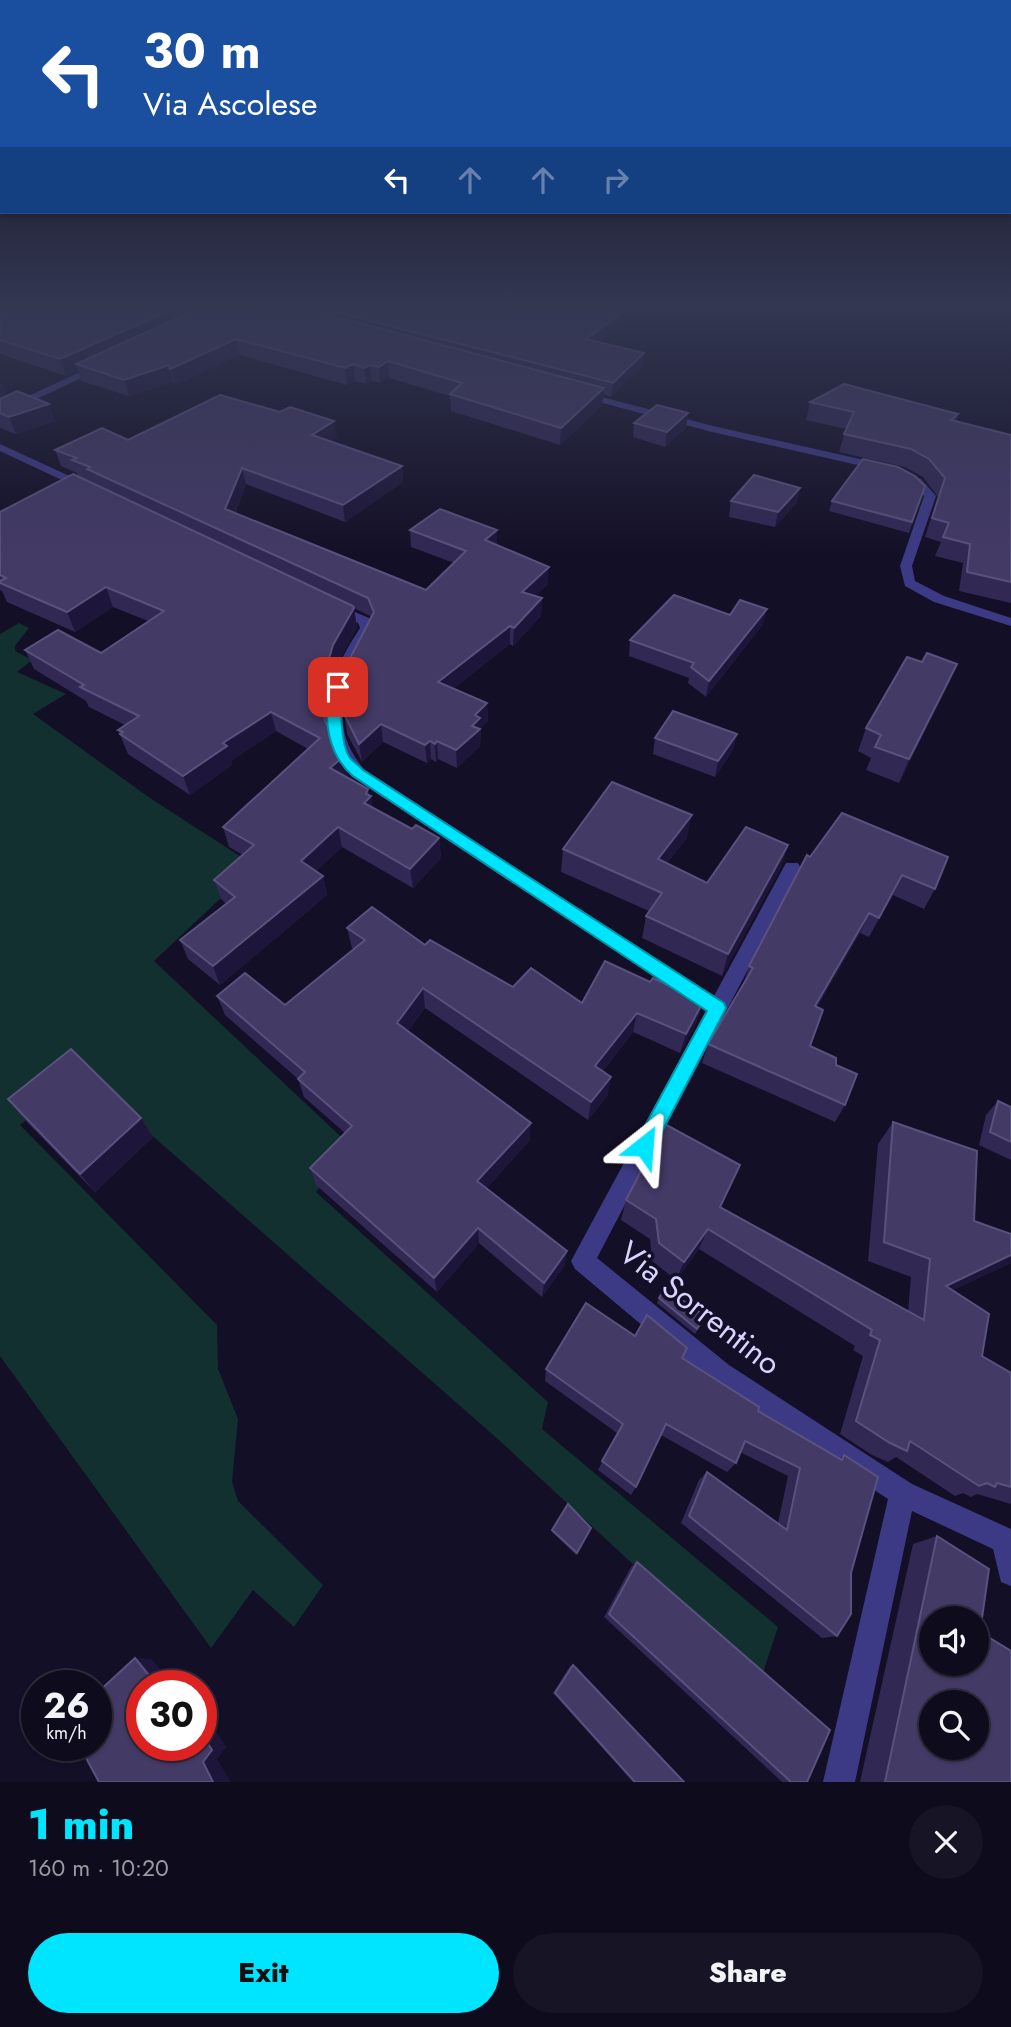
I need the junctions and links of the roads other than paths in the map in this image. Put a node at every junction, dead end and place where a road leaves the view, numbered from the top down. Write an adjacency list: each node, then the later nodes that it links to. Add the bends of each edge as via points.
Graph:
1 (49, 390): 3 (street)
2 (564, 390): 7 (street, via 909,476 923,484 930,496 906,566 909,583)
3 (0, 413)
4 (0, 447): 5 (street)
5 (100, 495)
6 (326, 603): 9 (street, via 363,621 367,628 342,673 334,701 338,747 345,761)
7 (1011, 622)
8 (792, 868): 9 (street, Via Sorrentino)
9 (717, 1008): 10 (street, Via Sorrentino, via 583,1261 720,1374)
10 (903, 1493): 11 (street, Via Sorrentino); 13 (street)
11 (1008, 1542): 12 (street)
12 (1011, 1572)
13 (839, 1782)

